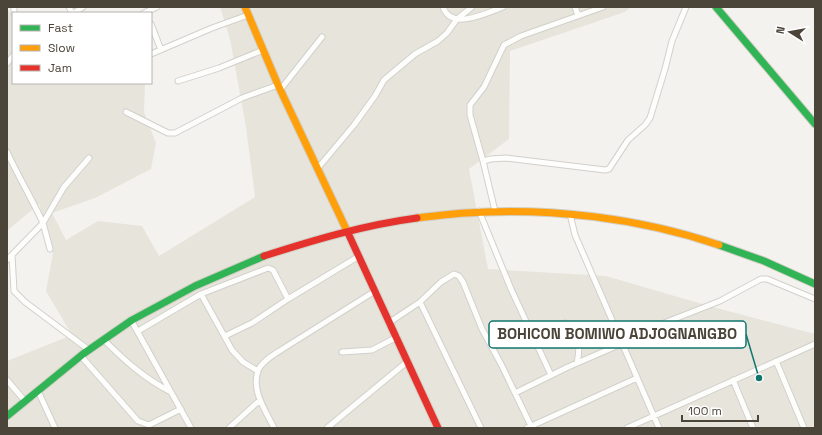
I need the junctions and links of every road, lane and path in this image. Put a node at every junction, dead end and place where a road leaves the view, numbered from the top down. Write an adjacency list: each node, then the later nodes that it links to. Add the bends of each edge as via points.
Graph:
1 (157, 7): 10 (street)
2 (245, 7): 11 (main road)
3 (443, 7): 13 (street, via 446,14)
4 (472, 7): 13 (street)
5 (503, 7): 13 (street, via 474,18)
6 (575, 7): 12 (street)
7 (603, 7): 12 (street)
8 (686, 7): 25 (street, via 672,41 650,118 628,140 610,169 506,158)
9 (716, 7): 22 (main road)
10 (145, 12)
11 (248, 14): 16 (street); 17 (main road)
12 (578, 15): 25 (street, via 521,36 502,46 484,87 469,108)
13 (457, 19): 26 (street, via 438,41 415,54 384,80 354,125)
14 (152, 27): 16 (street)
15 (322, 37): 20 (street)
16 (161, 50): 18 (street)
17 (263, 50): 19 (street); 20 (main road)
18 (152, 54)
19 (178, 81)
20 (279, 88): 21 (street, via 242,98 175,133 168,133); 26 (main road)
21 (126, 112)
22 (815, 124)
23 (7, 152): 30 (street)
24 (89, 158): 30 (street, via 64,187)
25 (484, 161): 28 (street)
26 (318, 168): 31 (main road)
27 (479, 211): 28 (main road); 31 (main road, via 406,218); 45 (street, via 505,276)
28 (495, 211): 29 (main road)
29 (570, 214): 36 (main road, via 676,232 754,257); 49 (street, via 575,235)
30 (43, 223): 32 (street); 33 (street)
31 (347, 230): 34 (main road); 42 (main road, via 251,260 201,282)
32 (50, 249)
33 (12, 255): 35 (street); 51 (street, via 14,290)
34 (359, 256): 37 (main road); 39 (street)
35 (7, 260)
36 (815, 284)
37 (375, 291): 43 (main road); 57 (street, via 266,360)
38 (201, 294): 39 (street, via 268,268 273,270); 44 (street); 46 (street)
39 (288, 299): 46 (street, via 252,323)
40 (815, 299): 49 (street, via 767,278 761,279 720,301 659,325)
41 (420, 302): 43 (street); 64 (street, via 447,278 454,274 459,276 487,340); 77 (street)
42 (131, 320): 44 (street); 48 (main road)
43 (390, 322): 47 (main road)
44 (138, 331): 63 (street)
45 (533, 335): 56 (street, via 565,323 569,324 579,341); 58 (street)
46 (225, 336): 57 (street, via 238,357)
47 (397, 337): 52 (street, via 372,350); 54 (main road)
48 (103, 340): 51 (main road); 63 (street, via 125,361)
49 (622, 344): 56 (street); 59 (street)
50 (815, 344): 55 (street)
51 (89, 350): 53 (main road)
52 (342, 352)
53 (81, 356): 62 (main road); 67 (street, via 138,421 149,425)
54 (408, 361): 75 (street); 76 (main road)
55 (776, 361): 61 (street); 81 (street)
56 (578, 363): 58 (street)
57 (258, 371): 65 (street, via 256,389)
58 (551, 375): 64 (street)
59 (637, 378): 69 (street); 70 (street)
60 (7, 380): 66 (street)
61 (734, 380): 69 (street); 80 (street)
62 (38, 391): 66 (main road); 71 (street)
63 (172, 393): 67 (street)
64 (515, 393): 70 (street)
65 (260, 400): 73 (street); 74 (street)
66 (25, 401): 68 (main road)
67 (181, 409): 72 (street)
68 (7, 416)
69 (654, 416): 78 (street); 79 (street)
70 (529, 427)
71 (55, 428)
72 (191, 428)
73 (229, 428)
74 (274, 428)
75 (327, 428)
76 (438, 428)
77 (481, 428)
78 (627, 428)
79 (659, 428)
80 (754, 428)
81 (804, 428)

